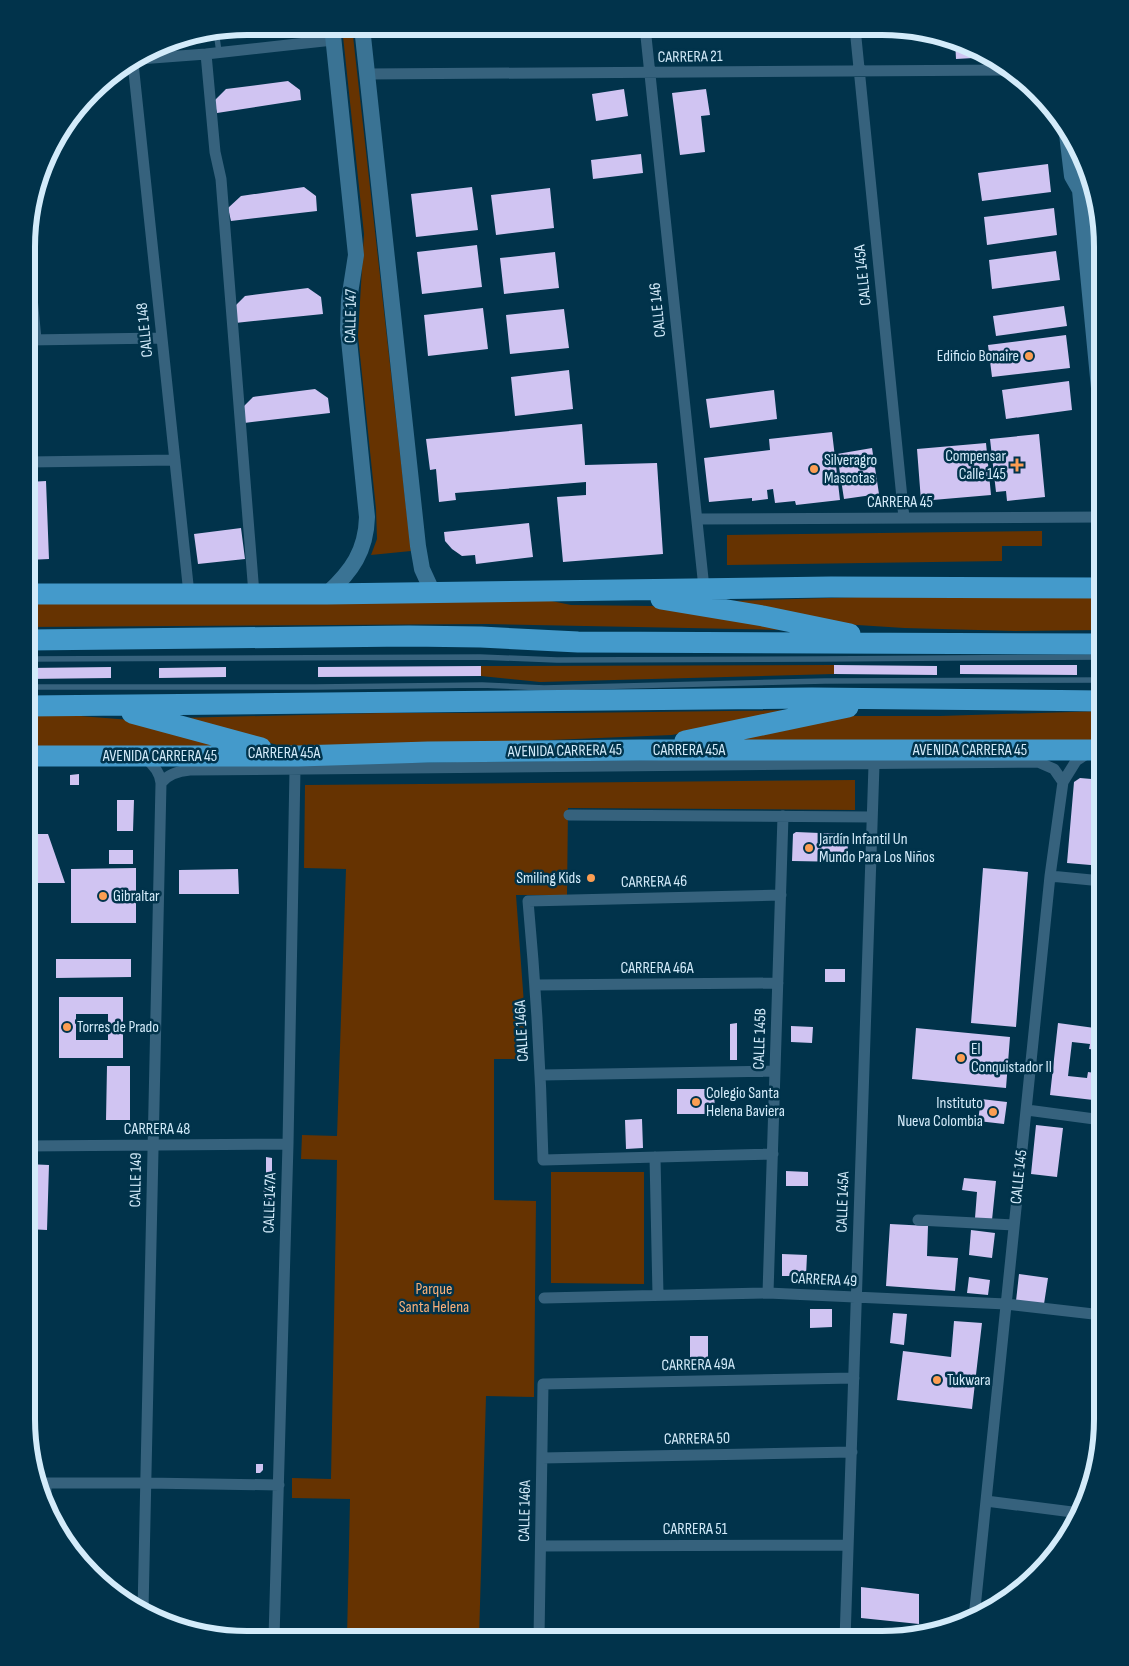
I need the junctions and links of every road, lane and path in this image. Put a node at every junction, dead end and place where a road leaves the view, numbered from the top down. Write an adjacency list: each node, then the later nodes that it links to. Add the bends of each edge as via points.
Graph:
1 (320, 35): 7 (street)
2 (332, 35): 33 (main road, CALLE 147, via 356,254 348,330 367,517 358,556 346,576)
3 (363, 35): 14 (main road)
4 (646, 35): 13 (street, CALLE 146)
5 (856, 35): 12 (street, CALLE 145A)
6 (217, 37): 7 (lane)
7 (220, 52): 8 (street)
8 (206, 54): 9 (street); 32 (street, via 215,152 221,179)
9 (151, 58)
10 (134, 68): 19 (street, CALLE 148)
11 (999, 70): 12 (street, CARRERA 21)
12 (860, 71): 13 (street, CARRERA 21); 24 (street, CALLE 145A)
13 (650, 73): 14 (street, CARRERA 21); 25 (street, CALLE 146)
14 (367, 74): 29 (main road, via 420,561)
15 (1069, 148): 17 (main road, via 1072,176)
16 (1083, 179): 17 (main road)
17 (1080, 190): 18 (main road)
18 (1094, 336)
19 (162, 338): 20 (street); 21 (street, CALLE 148)
20 (35, 340)
21 (175, 460): 22 (street); 31 (street, CALLE 148)
22 (35, 462)
23 (1094, 517): 24 (street, CARRERA 45)
24 (904, 518): 25 (street, CARRERA 45)
25 (697, 519): 26 (street, CALLE 146)
26 (704, 588): 27 (highway); 28 (highway)
27 (1094, 588)
28 (598, 591): 29 (highway); 35 (highway, via 696,604)
29 (433, 593): 33 (highway)
30 (35, 594): 31 (highway)
31 (189, 594): 32 (highway)
32 (254, 594): 33 (highway)
33 (327, 594)
34 (35, 640): 35 (highway, via 409,636 578,642)
35 (891, 643): 36 (highway)
36 (1094, 644)
37 (1094, 657): 38 (lane)
38 (35, 659)
39 (1094, 680): 40 (lane, via 825,681 544,688 482,685)
40 (35, 687)
41 (888, 699): 42 (highway); 44 (highway); 45 (highway)
42 (1094, 701)
43 (35, 706): 44 (highway)
44 (100, 706): 50 (highway, via 144,715)
45 (640, 750): 46 (highway, AVENIDA CARRERA 45); 50 (highway, AVENIDA CARRERA 45, via 428,752)
46 (1094, 750)
47 (1094, 752): 52 (street, CALLE 145, via 1076,761)
48 (35, 756): 49 (highway, AVENIDA CARRERA 45)
49 (143, 756): 50 (highway, AVENIDA CARRERA 45); 53 (street, via 156,768)
50 (297, 762): 51 (street, CARRERA 45A); 53 (street, CARRERA 45A, via 183,770 174,772); 67 (street, CALLE 147A)
51 (874, 765): 52 (street, CARRERA 45A, via 1038,762 1054,769); 56 (street, CALLE 145A)
52 (1063, 782): 57 (street, CALLE 145)
53 (161, 783): 68 (street, CALLE 149)
54 (569, 815): 55 (street)
55 (783, 816): 56 (street); 59 (street, CALLE 145B)
56 (872, 817): 76 (street, CALLE 145A)
57 (1050, 876): 58 (street); 65 (street, CALLE 145)
58 (1094, 880)
59 (781, 895): 60 (street, CARRERA 46); 61 (street, CALLE 145B)
60 (528, 901): 62 (street, CALLE 146A)
61 (778, 983): 62 (street, CARRERA 46A); 63 (street, CALLE 145B)
62 (536, 985): 64 (street, CALLE 146A)
63 (775, 1071): 64 (street); 70 (street, CALLE 145B)
64 (541, 1075): 71 (street, CALLE 146A, via 543,1160)
65 (1027, 1110): 66 (street); 73 (street, CALLE 145)
66 (1094, 1119)
67 (288, 1144): 68 (street, CARRERA 48); 86 (street, CALLE 147A)
68 (154, 1145): 69 (street, CARRERA 48); 85 (street, CALLE 149)
69 (35, 1146)
70 (773, 1154): 71 (street); 74 (street, CALLE 145B)
71 (655, 1157): 75 (street)
72 (918, 1220): 73 (street)
73 (1014, 1225): 78 (street, CALLE 145)
74 (768, 1293): 75 (street, CARRERA 49); 76 (street, CARRERA 49)
75 (658, 1295): 77 (street, CARRERA 49)
76 (857, 1297): 78 (street, CARRERA 49); 80 (street, CALLE 145A)
77 (544, 1298)
78 (1006, 1304): 79 (street, CARRERA 49); 87 (street, CALLE 145)
79 (1094, 1314)
80 (854, 1378): 81 (street, CARRERA 49A); 82 (street, CALLE 145A)
81 (543, 1384): 83 (street, CALLE 146A)
82 (852, 1452): 83 (street, CARRERA 50); 89 (street, CALLE 145A)
83 (542, 1458): 90 (street, CALLE 146A)
84 (44, 1483): 85 (street)
85 (146, 1483): 86 (street); 91 (street, CALLE 149)
86 (278, 1485): 93 (street, CALLE 147A)
87 (986, 1501): 88 (street); 92 (street, CALLE 145)
88 (1073, 1511)
89 (848, 1545): 90 (street, CARRERA 51); 95 (street, CALLE 145A)
90 (541, 1546): 94 (street, CALLE 146A)
91 (142, 1604)
92 (975, 1610)
93 (274, 1631)
94 (539, 1631)
95 (845, 1631)

